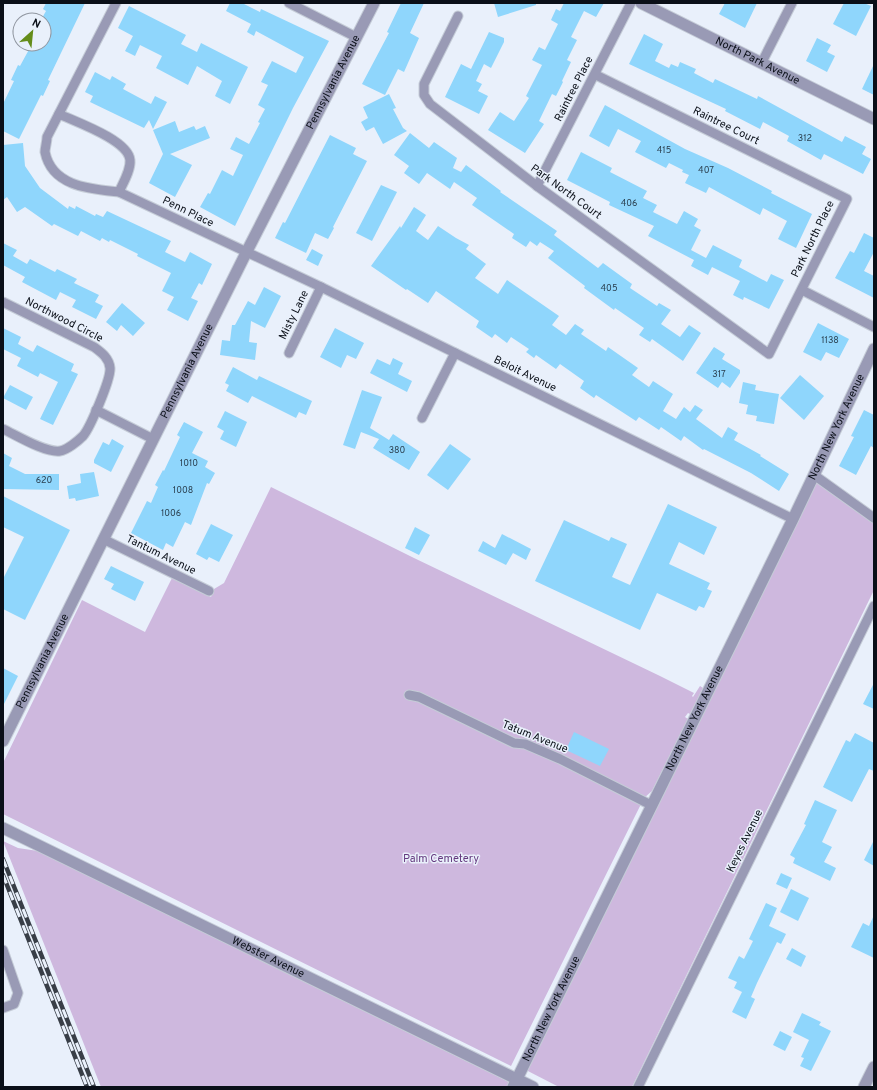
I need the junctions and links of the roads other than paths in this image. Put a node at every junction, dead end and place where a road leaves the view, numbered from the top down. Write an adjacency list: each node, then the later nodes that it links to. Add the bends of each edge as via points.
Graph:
1 (116, 3): 11 (street, Penn Place)
2 (289, 3): 8 (street)
3 (374, 3): 8 (street, Pennsylvania Avenue)
4 (631, 3): 10 (street, Raintree Place)
5 (641, 3): 9 (street, North Park Avenue)
6 (792, 3): 9 (street)
7 (458, 16): 13 (street, Park North Court, via 424,84 424,95 430,104)
8 (356, 37): 16 (street, Pennsylvania Avenue)
9 (762, 62): 12 (street, North Park Avenue)
10 (596, 75): 13 (street, Raintree Place); 15 (street, Raintree Court)
11 (59, 114): 14 (street, via 119,143 127,151 130,161); 14 (street, Penn Place, via 48,137 45,152 51,166 64,179 84,188)
12 (874, 118)
13 (538, 186): 24 (street, Park North Court)
14 (119, 192): 16 (street, Penn Place)
15 (846, 200): 18 (street, Park North Place)
16 (246, 254): 17 (street, Beloit Avenue); 28 (street, Pennsylvania Avenue)
17 (321, 287): 22 (street, Misty Lane); 23 (street, Beloit Avenue)
18 (802, 290): 20 (street, Park North Place); 24 (street, Park North Place)
19 (3, 302): 25 (street, Northwood Circle, via 94,347 106,357 110,369 108,384)
20 (874, 327)
21 (874, 349): 29 (street, North New York Avenue)
22 (289, 353)
23 (455, 353): 26 (street); 31 (street, Beloit Avenue)
24 (769, 354)
25 (96, 410): 27 (street, Northwood Circle, via 84,435 60,451 44,448); 28 (street)
26 (422, 418)
27 (3, 429)
28 (153, 439): 32 (street, Pennsylvania Avenue)
29 (814, 475): 30 (street); 31 (street, North New York Avenue)
30 (874, 518)
31 (793, 519): 37 (street, North New York Avenue)
32 (103, 539): 33 (street, Tantum Avenue); 36 (street, Pennsylvania Avenue)
33 (209, 591)
34 (874, 606): 44 (street, Keyes Avenue)
35 (409, 696): 37 (street, Tatum Avenue, via 419,697 514,743 525,744 560,759)
36 (3, 741)
37 (651, 806): 42 (street, North New York Avenue)
38 (3, 827): 42 (street, Webster Avenue)
39 (3, 950): 40 (street, via 18,993 14,1004)
40 (3, 1008)
41 (874, 1067): 45 (street)
42 (514, 1083): 43 (street, Webster Avenue)
43 (533, 1087)
44 (638, 1087)
45 (864, 1087)

